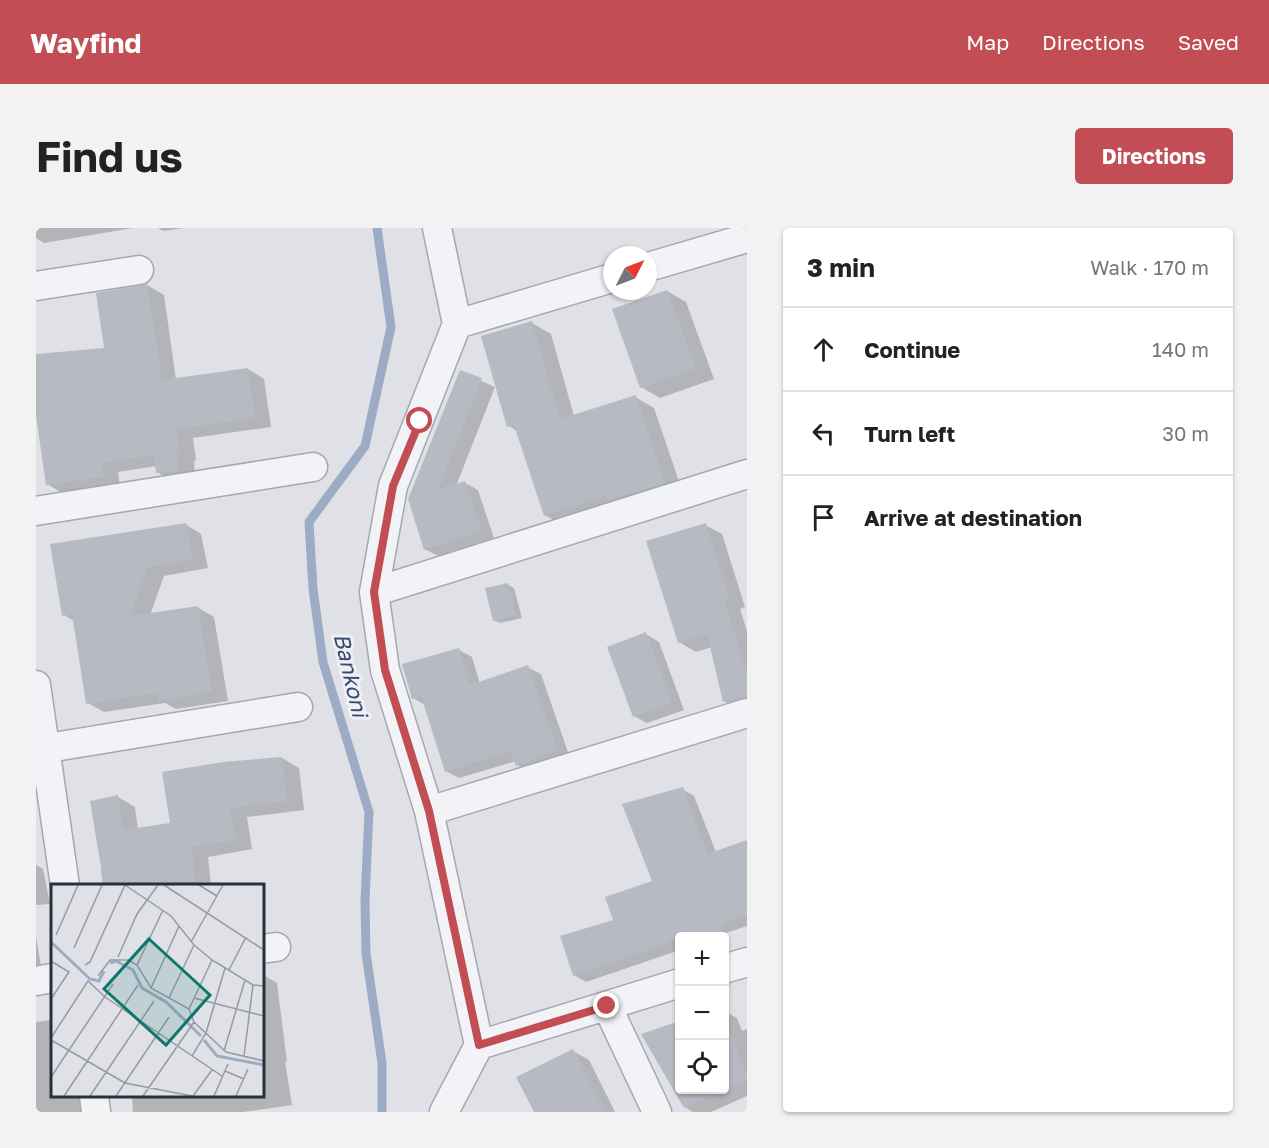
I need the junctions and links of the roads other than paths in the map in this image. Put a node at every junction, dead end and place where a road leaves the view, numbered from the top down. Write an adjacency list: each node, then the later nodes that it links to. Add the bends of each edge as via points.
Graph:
1 (437, 228): 7 (street)
2 (747, 238): 3 (street)
3 (657, 264)
4 (139, 270): 6 (street)
5 (603, 281): 7 (street)
6 (36, 286)
7 (457, 324): 11 (street, via 393,486)
8 (313, 467): 10 (street)
9 (747, 474): 11 (street)
10 (36, 511)
11 (374, 592): 16 (street, via 385,670)
12 (36, 685): 15 (street)
13 (298, 707): 15 (street)
14 (747, 713): 16 (street)
15 (41, 750): 17 (street)
16 (429, 811): 24 (street)
17 (65, 884)
18 (747, 962): 19 (street)
19 (729, 967)
20 (51, 978): 21 (street)
21 (36, 981)
22 (675, 985): 23 (street)
23 (607, 1006): 24 (street); 28 (street)
24 (479, 1045): 27 (street)
25 (94, 1097): 26 (street)
26 (96, 1112)
27 (444, 1112)
28 (657, 1112)

